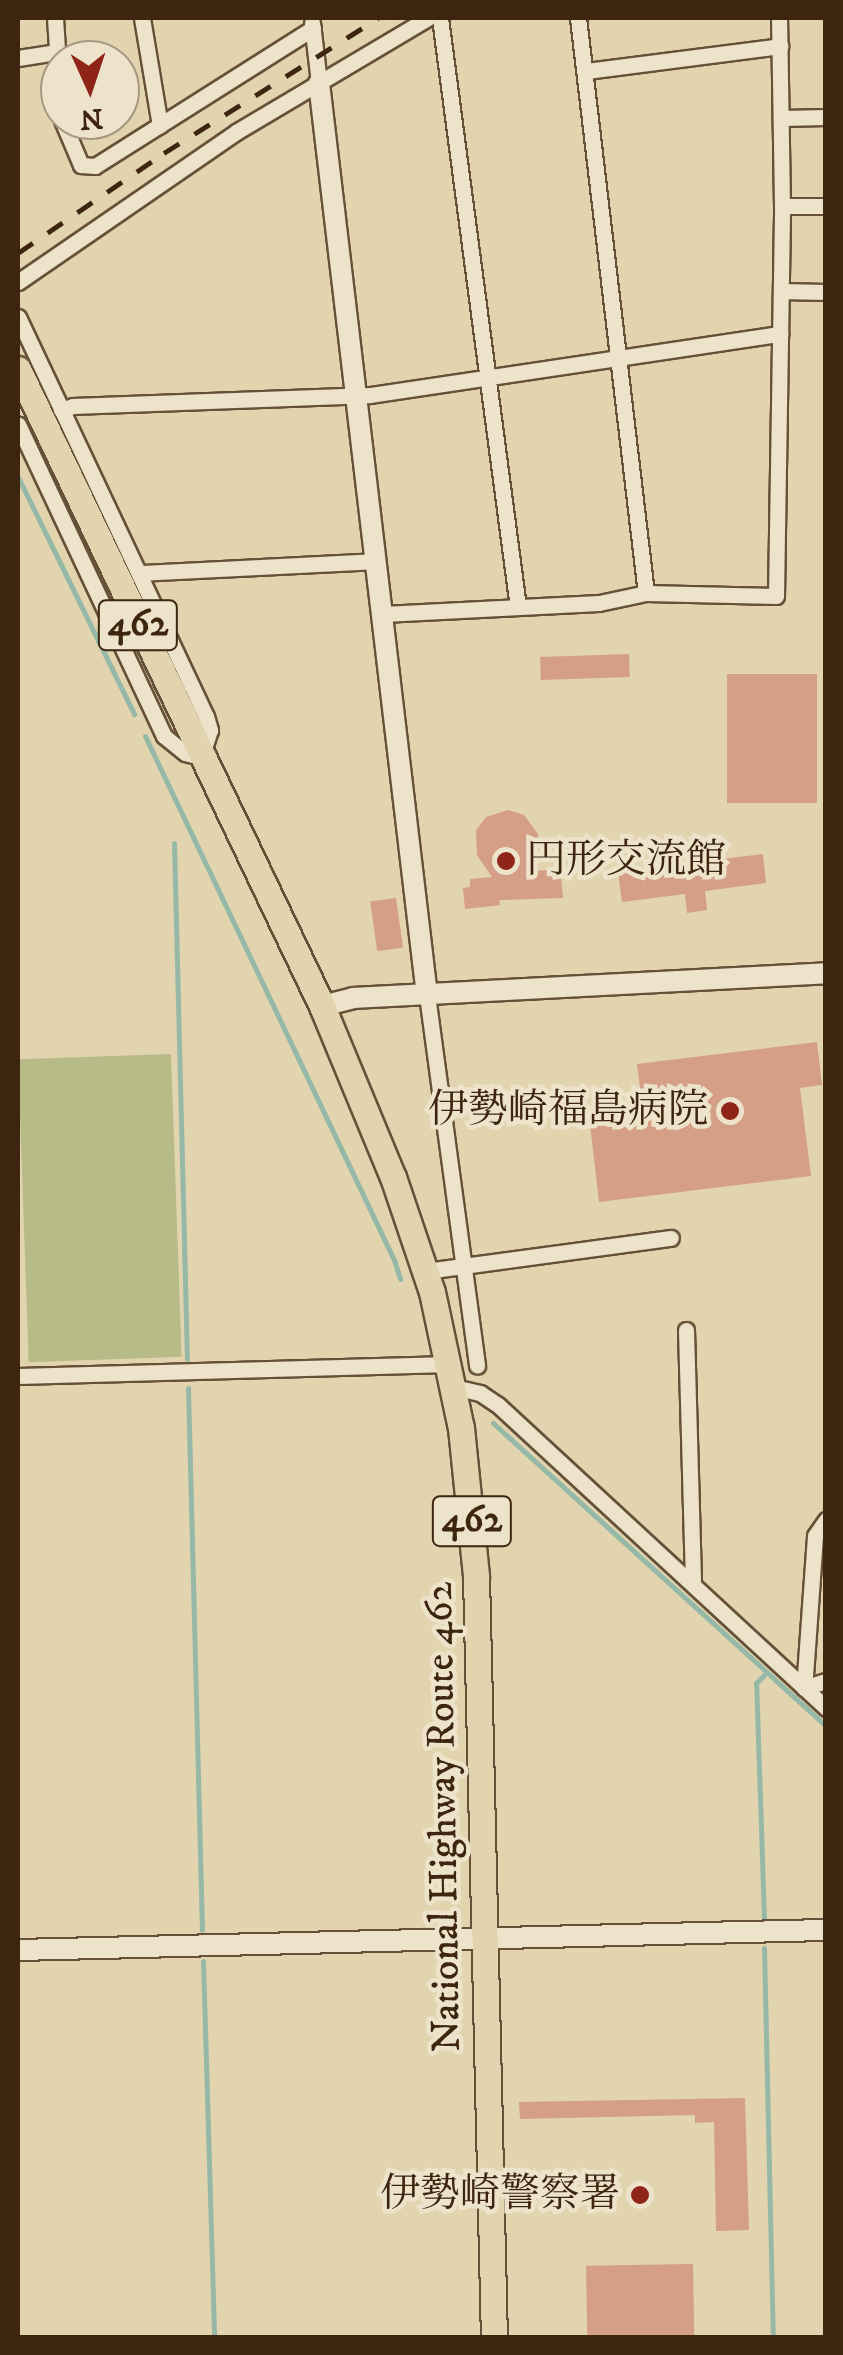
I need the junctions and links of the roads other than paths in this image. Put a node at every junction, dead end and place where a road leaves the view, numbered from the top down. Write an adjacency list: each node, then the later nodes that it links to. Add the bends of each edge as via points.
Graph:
1 (142, 18): 12 (street)
2 (428, 18): 9 (street)
3 (440, 18): 25 (street)
4 (578, 18): 8 (street)
5 (779, 18): 7 (street)
6 (312, 23): 9 (street); 12 (street)
7 (780, 46): 8 (street); 11 (street)
8 (586, 72): 23 (street)
9 (318, 83): 18 (street); 26 (street)
10 (826, 117): 11 (street)
11 (781, 118): 16 (street)
12 (160, 125): 13 (street)
13 (140, 138)
14 (70, 140): 15 (street, via 81,165 95,166)
15 (136, 140)
16 (782, 206): 17 (street); 19 (street)
17 (826, 206)
18 (18, 282)
19 (781, 292): 20 (street); 22 (street)
20 (826, 292)
21 (18, 317): 27 (street)
22 (780, 334): 23 (street); 31 (street, via 776,596)
23 (618, 356): 25 (street); 31 (street)
24 (18, 369): 34 (highway, National Highway Route 462 / 462)
25 (489, 376): 26 (street); 32 (street)
26 (354, 396): 27 (street); 29 (street)
27 (61, 410): 30 (street)
28 (18, 425): 34 (street, via 159,725 176,748)
29 (376, 561): 30 (street); 33 (street)
30 (140, 573): 34 (street, via 210,730)
31 (646, 593): 32 (street, via 599,603)
32 (518, 606): 33 (street)
33 (384, 614): 36 (street)
34 (201, 757): 37 (highway, National Highway Route 462 / 462)
35 (826, 973): 36 (street)
36 (427, 995): 37 (street); 39 (street)
37 (322, 1006): 40 (highway, National Highway Route 462 / 462)
38 (671, 1238): 39 (street)
39 (461, 1263): 40 (street); 42 (street)
40 (426, 1271): 44 (highway, National Highway Route 462 / 462)
41 (686, 1330): 46 (street)
42 (477, 1366)
43 (18, 1376): 44 (street)
44 (451, 1376): 46 (street, via 498,1405); 52 (highway, National Highway Route 462 / 462, via 475,1558)
45 (826, 1520): 47 (street, via 815,1536)
46 (693, 1583): 49 (street)
47 (819, 1588): 49 (street)
48 (826, 1681): 49 (street)
49 (804, 1688): 50 (street)
50 (826, 1708)
51 (826, 1930): 52 (street)
52 (485, 1938): 53 (street); 54 (highway, National Highway Route 462 / 462)
53 (18, 1950)
54 (494, 2338)

